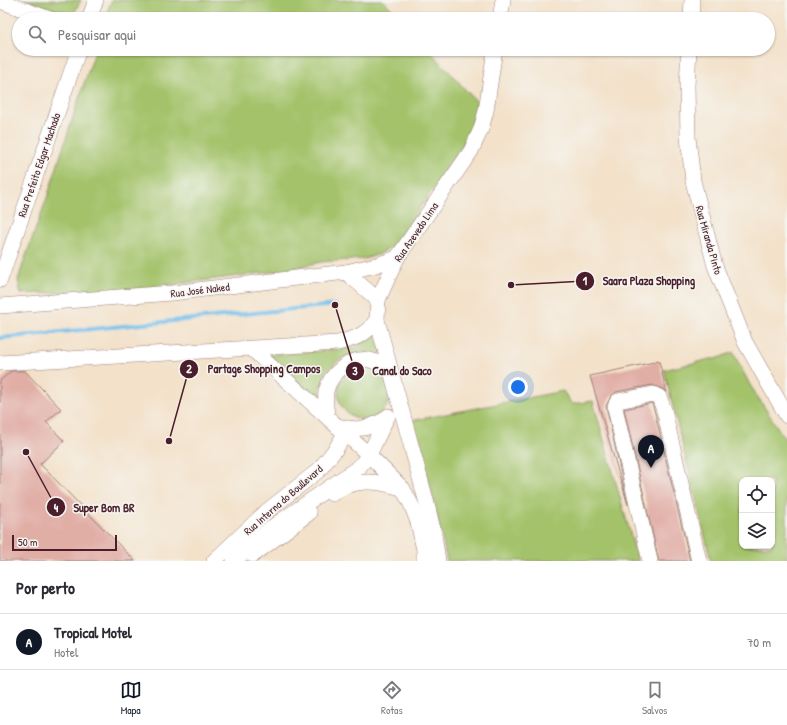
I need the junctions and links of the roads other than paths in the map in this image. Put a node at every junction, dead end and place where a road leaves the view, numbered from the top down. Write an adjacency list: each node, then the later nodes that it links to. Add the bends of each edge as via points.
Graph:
1 (96, 0): 6 (street)
2 (503, 0): 7 (street)
3 (692, 0): 8 (street)
4 (0, 1): 5 (street)
5 (31, 12)
6 (92, 12)
7 (501, 12)
8 (691, 12)
9 (77, 56): 14 (street, Rua Prefeito Edgar Machado)
10 (494, 56): 12 (street, Rua Azevedo Lima, via 486,111 471,151)
11 (689, 56): 22 (street, Rua Miranda Pinto, via 688,137 693,181 714,266 745,342)
12 (397, 258): 13 (street, Rua José Naked); 15 (street, Rua Azevedo Lima)
13 (346, 272): 15 (street); 16 (street, Rua José Naked, via 172,293)
14 (0, 280)
15 (378, 300): 17 (street, Rua Azevedo Lima)
16 (0, 306)
17 (377, 320): 18 (street, via 358,337 338,343); 20 (street, Rua Azevedo Lima)
18 (252, 348): 19 (street); 24 (street)
19 (0, 363)
20 (390, 369): 21 (street, Rua Azevedo Lima); 24 (street, via 379,362 369,360 350,362 341,369 326,391 326,404)
21 (398, 397): 23 (street); 31 (street, Rua Azevedo Lima, via 426,500)
22 (785, 407)
23 (386, 419): 24 (street, via 358,430); 25 (street)
24 (337, 425): 25 (street); 27 (street, Rua Interna do Boullevard, via 335,450 319,470 267,511)
25 (369, 455): 26 (street); 28 (street, via 359,467 271,528)
26 (403, 489): 29 (street, Rua Interna do Boullevard, via 373,481 343,488); 30 (street, via 418,522)
27 (214, 561)
28 (234, 561)
29 (246, 561)
30 (424, 561)
31 (438, 561)
32 (650, 561): 33 (street, via 615,408 618,402 654,394 659,397 664,410)
33 (699, 561)

